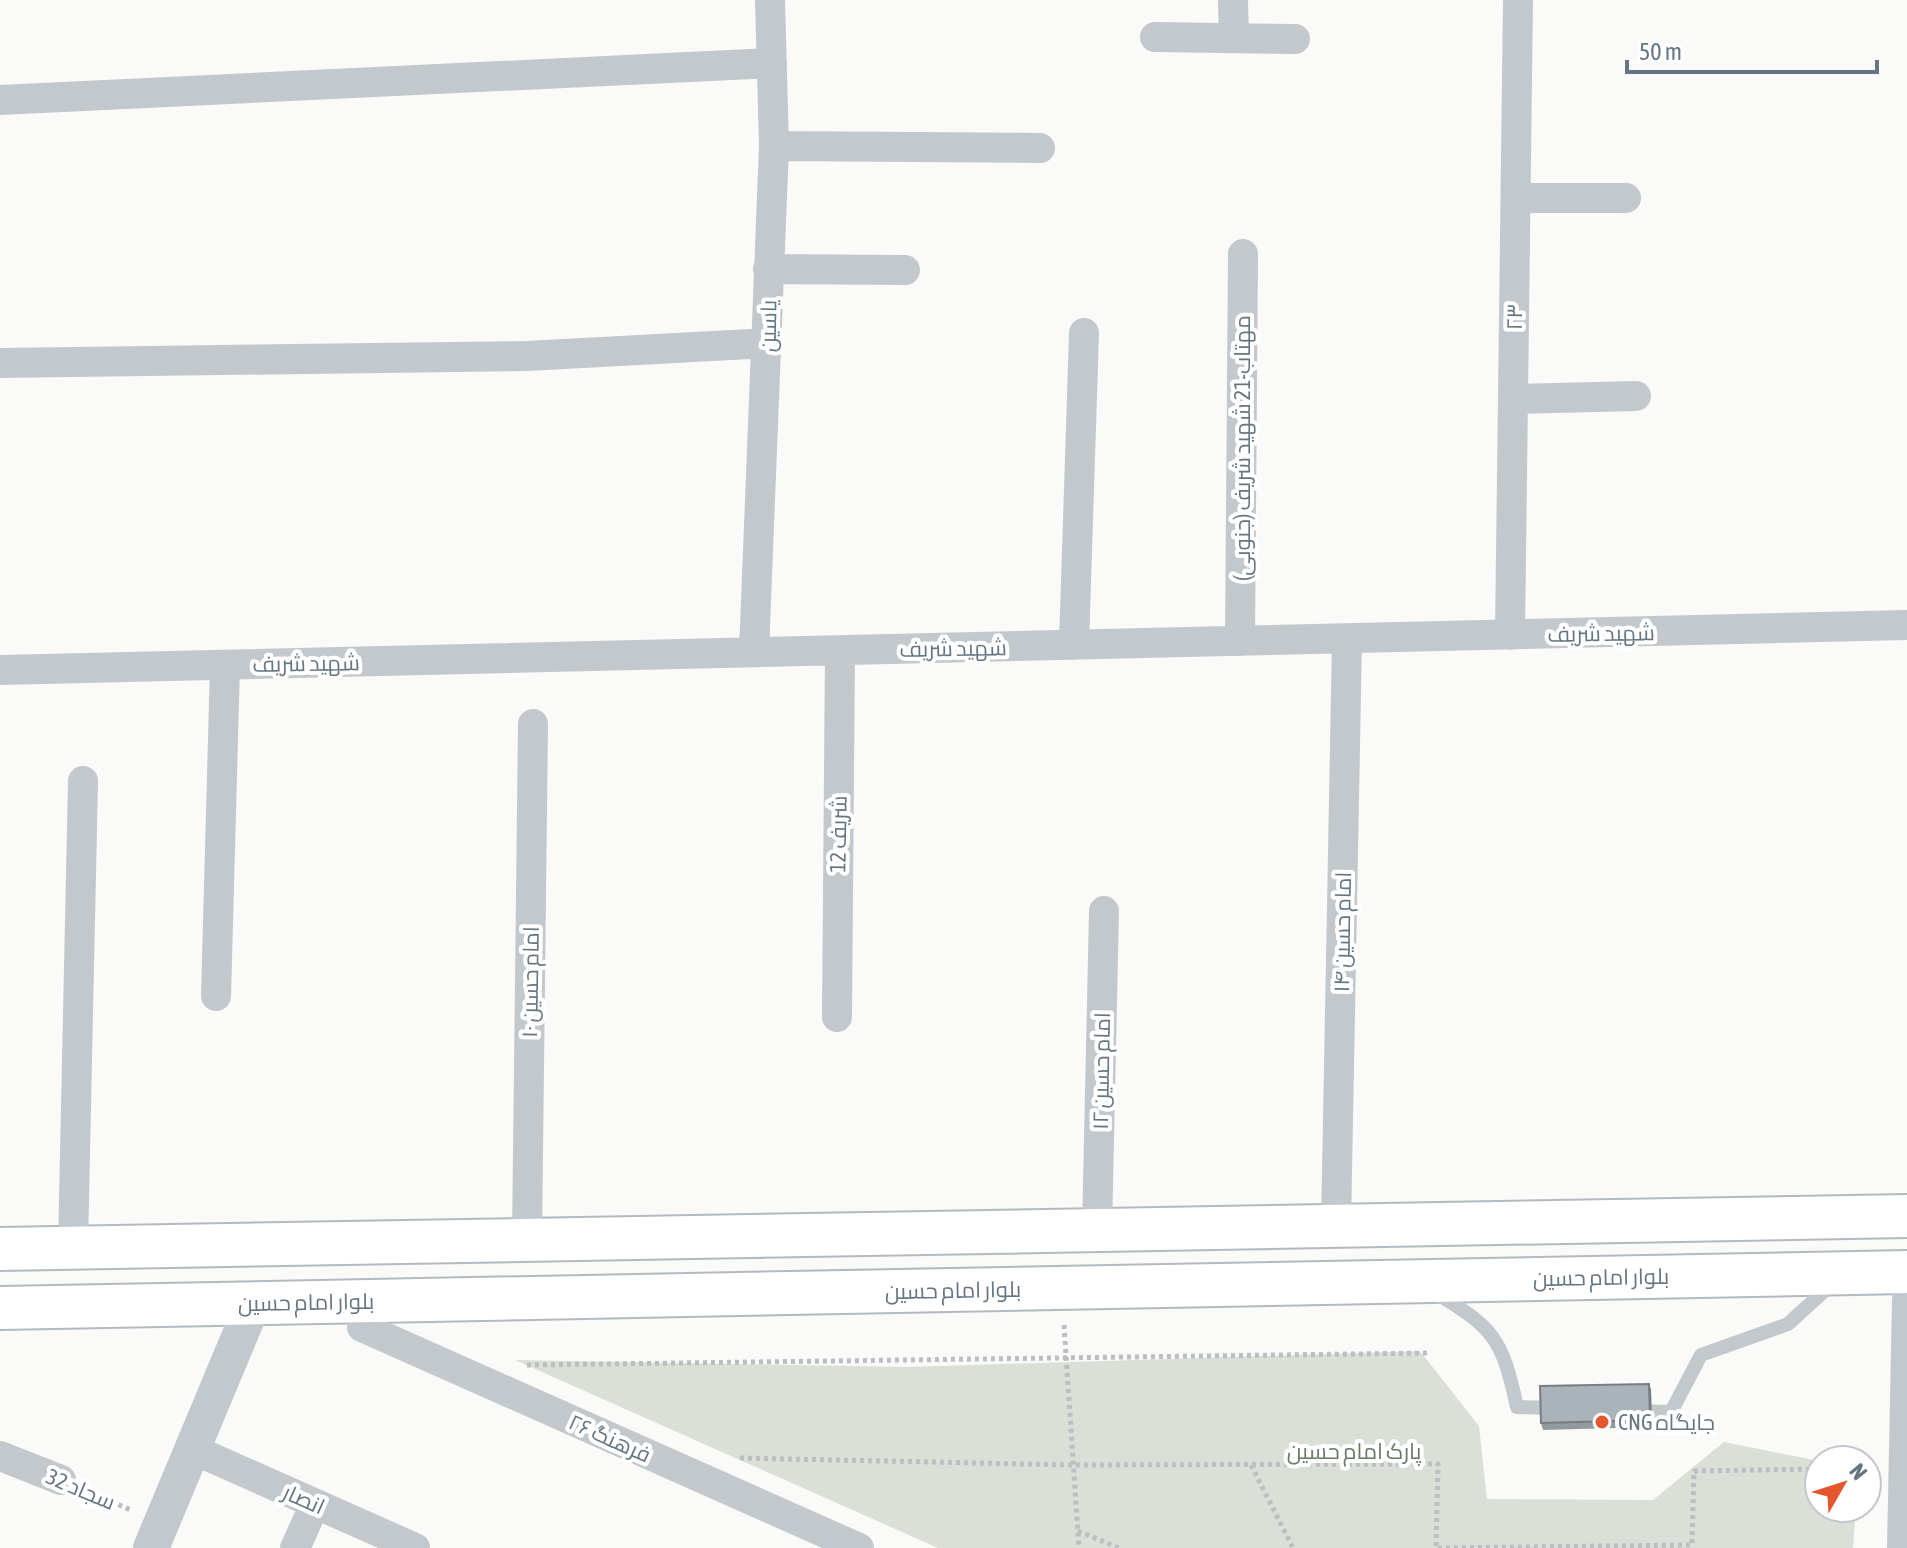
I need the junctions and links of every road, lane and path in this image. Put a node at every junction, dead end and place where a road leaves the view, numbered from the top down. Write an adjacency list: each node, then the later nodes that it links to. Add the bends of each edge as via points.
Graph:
1 (770, 0): 7 (street, یاسین)
2 (1233, 0): 5 (street)
3 (1518, 0): 11 (street, ۲۳)
4 (1155, 37): 5 (street)
5 (1234, 38): 6 (street)
6 (1295, 39)
7 (772, 63): 8 (street); 9 (street, یاسین)
8 (0, 100)
9 (774, 146): 10 (street); 14 (street, یاسین)
10 (1040, 148)
11 (1516, 198): 12 (street); 20 (street, ۲۳)
12 (1626, 198)
13 (1243, 254): 24 (street, مهتاب-21 شهید شریف (جنوبی))
14 (768, 269): 15 (street); 17 (street, یاسین)
15 (905, 270)
16 (1084, 333): 25 (street)
17 (768, 343): 18 (street, via 527,356); 27 (street, یاسین)
18 (0, 363)
19 (1636, 396): 20 (street)
20 (1513, 399): 22 (street, ۲۳)
21 (1907, 625): 22 (street, شهید شریف)
22 (1510, 635): 23 (street, شهید شریف)
23 (1347, 639): 24 (street, شهید شریف); 36 (street, امام حسین ۱۴)
24 (1240, 641): 25 (street, شهید شریف)
25 (1074, 645): 26 (street, شهید شریف)
26 (840, 651): 27 (street, شهید شریف); 34 (street, شریف 12)
27 (754, 652): 28 (street, شهید شریف)
28 (225, 665): 29 (street, شهید شریف); 33 (street)
29 (0, 670)
30 (533, 724): 38 (street, امام حسین ۱۰)
31 (83, 781): 40 (street)
32 (1104, 911): 37 (street, امام حسین ۱۲)
33 (216, 996)
34 (837, 1017)
35 (1907, 1216): 36 (main road)
36 (1336, 1226): 37 (main road)
37 (1097, 1230): 38 (main road)
38 (527, 1239): 39 (main road)
39 (254, 1244): 40 (main road); 47 (main road)
40 (73, 1247): 41 (main road)
41 (0, 1249)
42 (1907, 1272): 43 (main road, بلوار امام حسین)
43 (1845, 1273): 44 (main road, بلوار امام حسین); 54 (lane, via 1788,1324 1701,1355 1671,1412)
44 (1416, 1281): 45 (main road, بلوار امام حسین); 53 (lane, via 1476,1317 1505,1355 1517,1407)
45 (1061, 1288): 47 (main road, بلوار امام حسین); 51 (path)
46 (1907, 1300): 72 (street)
47 (253, 1304): 48 (main road, بلوار امام حسین); 55 (street)
48 (0, 1308)
49 (362, 1327): 68 (street, فرهنگ ۲۶)
50 (1429, 1353): 51 (path)
51 (1066, 1356): 52 (path); 58 (path)
52 (525, 1365)
53 (1574, 1409)
54 (1616, 1410)
55 (192, 1449): 62 (street, انصار); 64 (street)
56 (0, 1456): 61 (street, سجاد 32)
57 (729, 1458): 58 (path)
58 (1073, 1465): 59 (path); 63 (path)
59 (1251, 1465): 65 (path, via 1438,1464 1436,1548); 71 (path)
60 (1803, 1469): 65 (path, via 1694,1471 1692,1545)
61 (61, 1480): 64 (path, سجاد 32)
62 (315, 1504): 66 (street); 67 (street, انصار)
63 (1078, 1531): 69 (path); 70 (path)
64 (156, 1536)
65 (1590, 1547)
66 (295, 1548)
67 (415, 1548)
68 (859, 1548)
69 (1079, 1548)
70 (1119, 1548)
71 (1293, 1548)
72 (1902, 1548)

